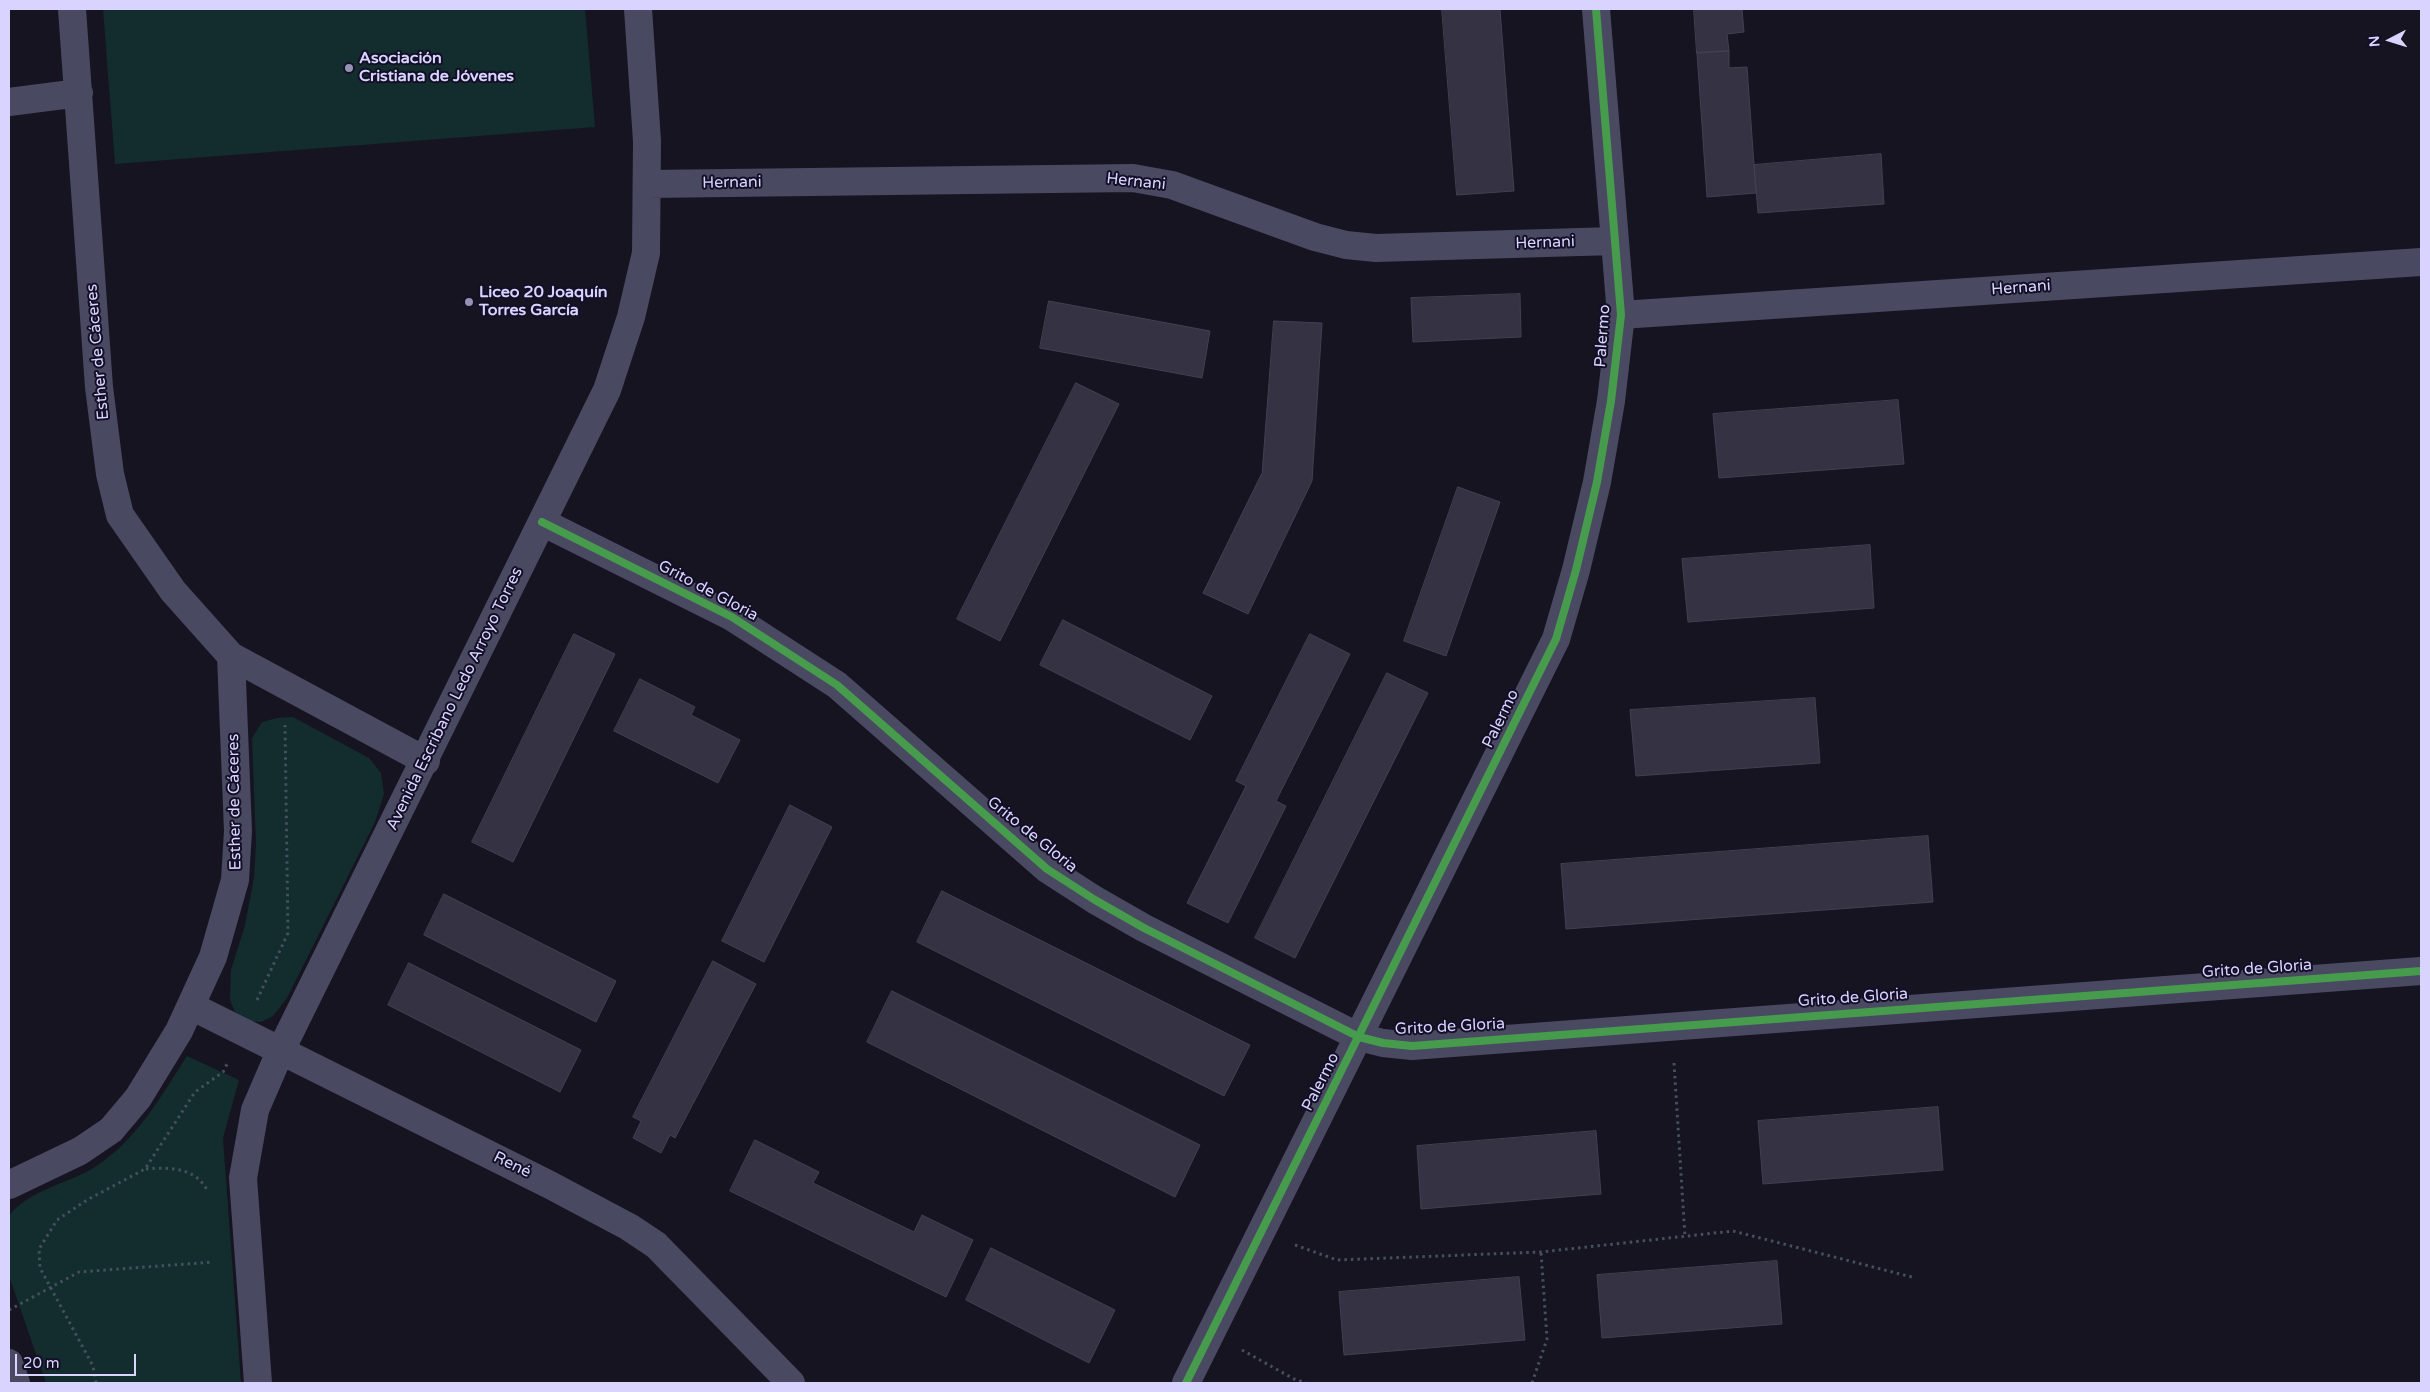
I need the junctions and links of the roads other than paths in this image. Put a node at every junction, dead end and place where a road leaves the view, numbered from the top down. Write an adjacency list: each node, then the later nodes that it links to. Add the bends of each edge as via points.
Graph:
1 (72, 9): 4 (street, Esther de Cáceres)
2 (638, 9): 6 (street, Avenida Escribano Ledo Arroyo Torres)
3 (1596, 9): 7 (street, Palermo)
4 (79, 93): 5 (street); 11 (street, Esther de Cáceres, via 98,387 110,474 120,515 173,591)
5 (9, 102)
6 (648, 184): 7 (street, Hernani, via 1133,178 1172,185 1346,245 1376,248); 10 (street, Avenida Escribano Ledo Arroyo Torres, via 646,253 631,318 607,390)
7 (1614, 241): 9 (street, Palermo)
8 (2421, 262): 9 (street, Hernani)
9 (1621, 315): 15 (street, Palermo, via 1597,482 1556,639)
10 (542, 522): 12 (street, Avenida Escribano Ledo Arroyo Torres); 15 (street, Grito de Gloria, via 732,617 837,685 1047,869 1095,900)
11 (231, 656): 12 (street, Esther de Cáceres); 14 (street, Esther de Cáceres, via 238,831 236,880 213,957)
12 (426, 761): 16 (street, Avenida Escribano Ledo Arroyo Torres)
13 (2421, 971): 15 (street, Grito de Gloria, via 1412,1046)
14 (191, 1006): 16 (street, René); 17 (street, Esther de Cáceres, via 138,1098 111,1130 80,1151)
15 (1359, 1037): 22 (street, Palermo)
16 (280, 1052): 20 (street, Avenida Escribano Ledo Arroyo Torres, via 255,1110 243,1178); 21 (street, René, via 550,1184 629,1227 656,1245)
17 (9, 1185)
18 (9, 1363): 19 (street)
19 (16, 1383)
20 (258, 1383)
21 (791, 1383)
22 (1186, 1383)

